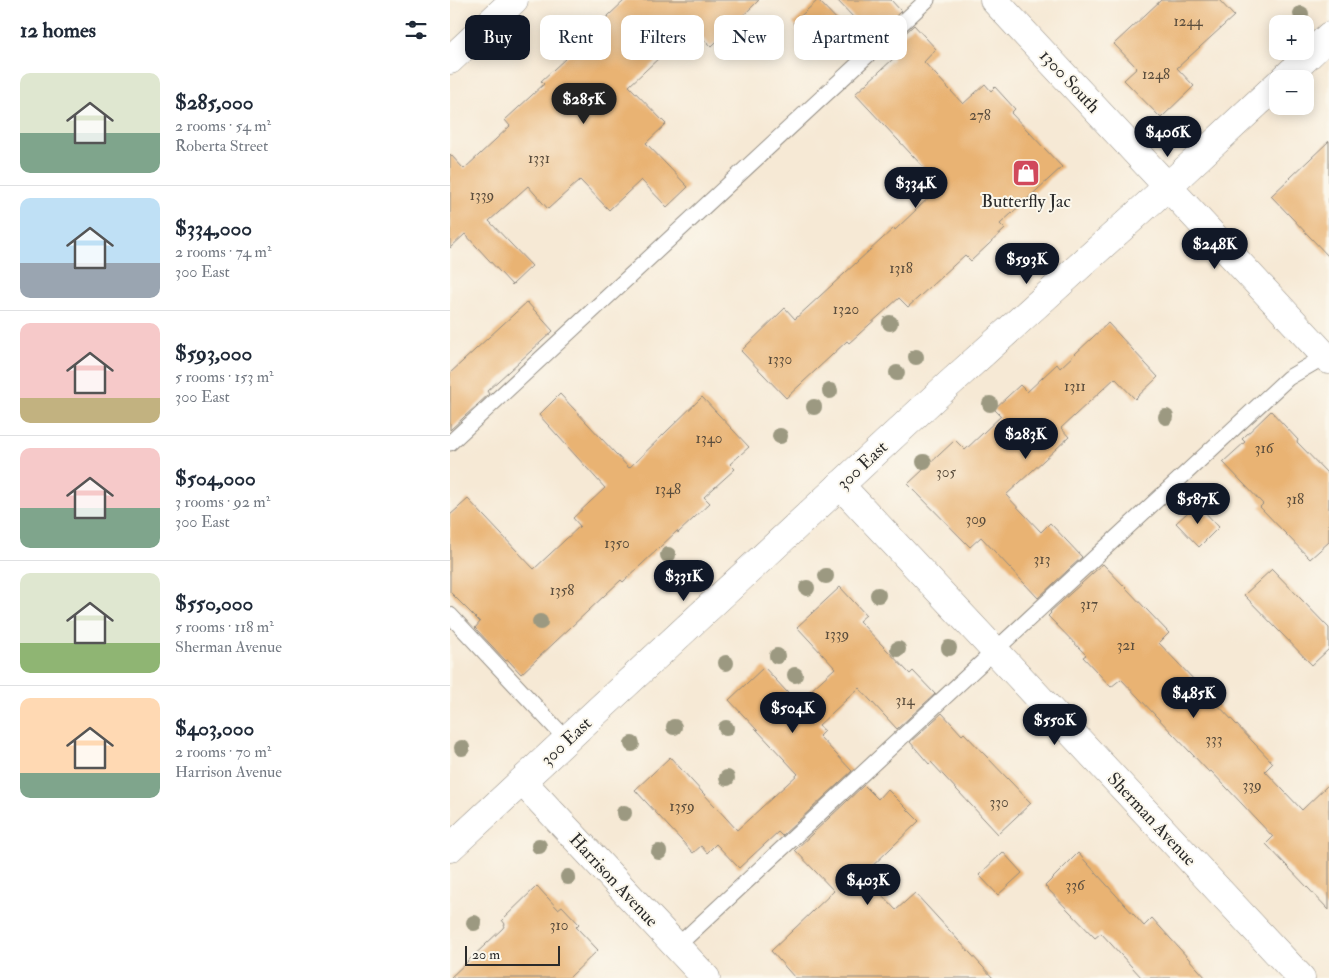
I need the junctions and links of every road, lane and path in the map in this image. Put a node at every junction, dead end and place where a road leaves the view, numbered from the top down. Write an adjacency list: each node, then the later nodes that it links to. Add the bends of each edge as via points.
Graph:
1 (514, 0): 5 (street)
2 (926, 0): 10 (lane)
3 (1002, 3): 8 (street, 1300 South)
4 (1329, 36): 6 (street)
5 (450, 60)
6 (1293, 70)
7 (1269, 92): 8 (street, 300 East)
8 (1168, 187): 9 (street, 1300 South); 11 (street, 300 East)
9 (1328, 357): 13 (lane, via 1288,378)
10 (450, 443)
11 (840, 485): 13 (street, Sherman Avenue); 14 (street, 300 East)
12 (450, 615): 14 (lane)
13 (995, 651): 17 (lane); 19 (street, Sherman Avenue)
14 (567, 740): 15 (street, 300 East)
15 (522, 781): 16 (street, 300 East); 17 (street, Harrison Avenue)
16 (450, 848)
17 (676, 946): 18 (street, Harrison Avenue)
18 (706, 978)
19 (1301, 978)

